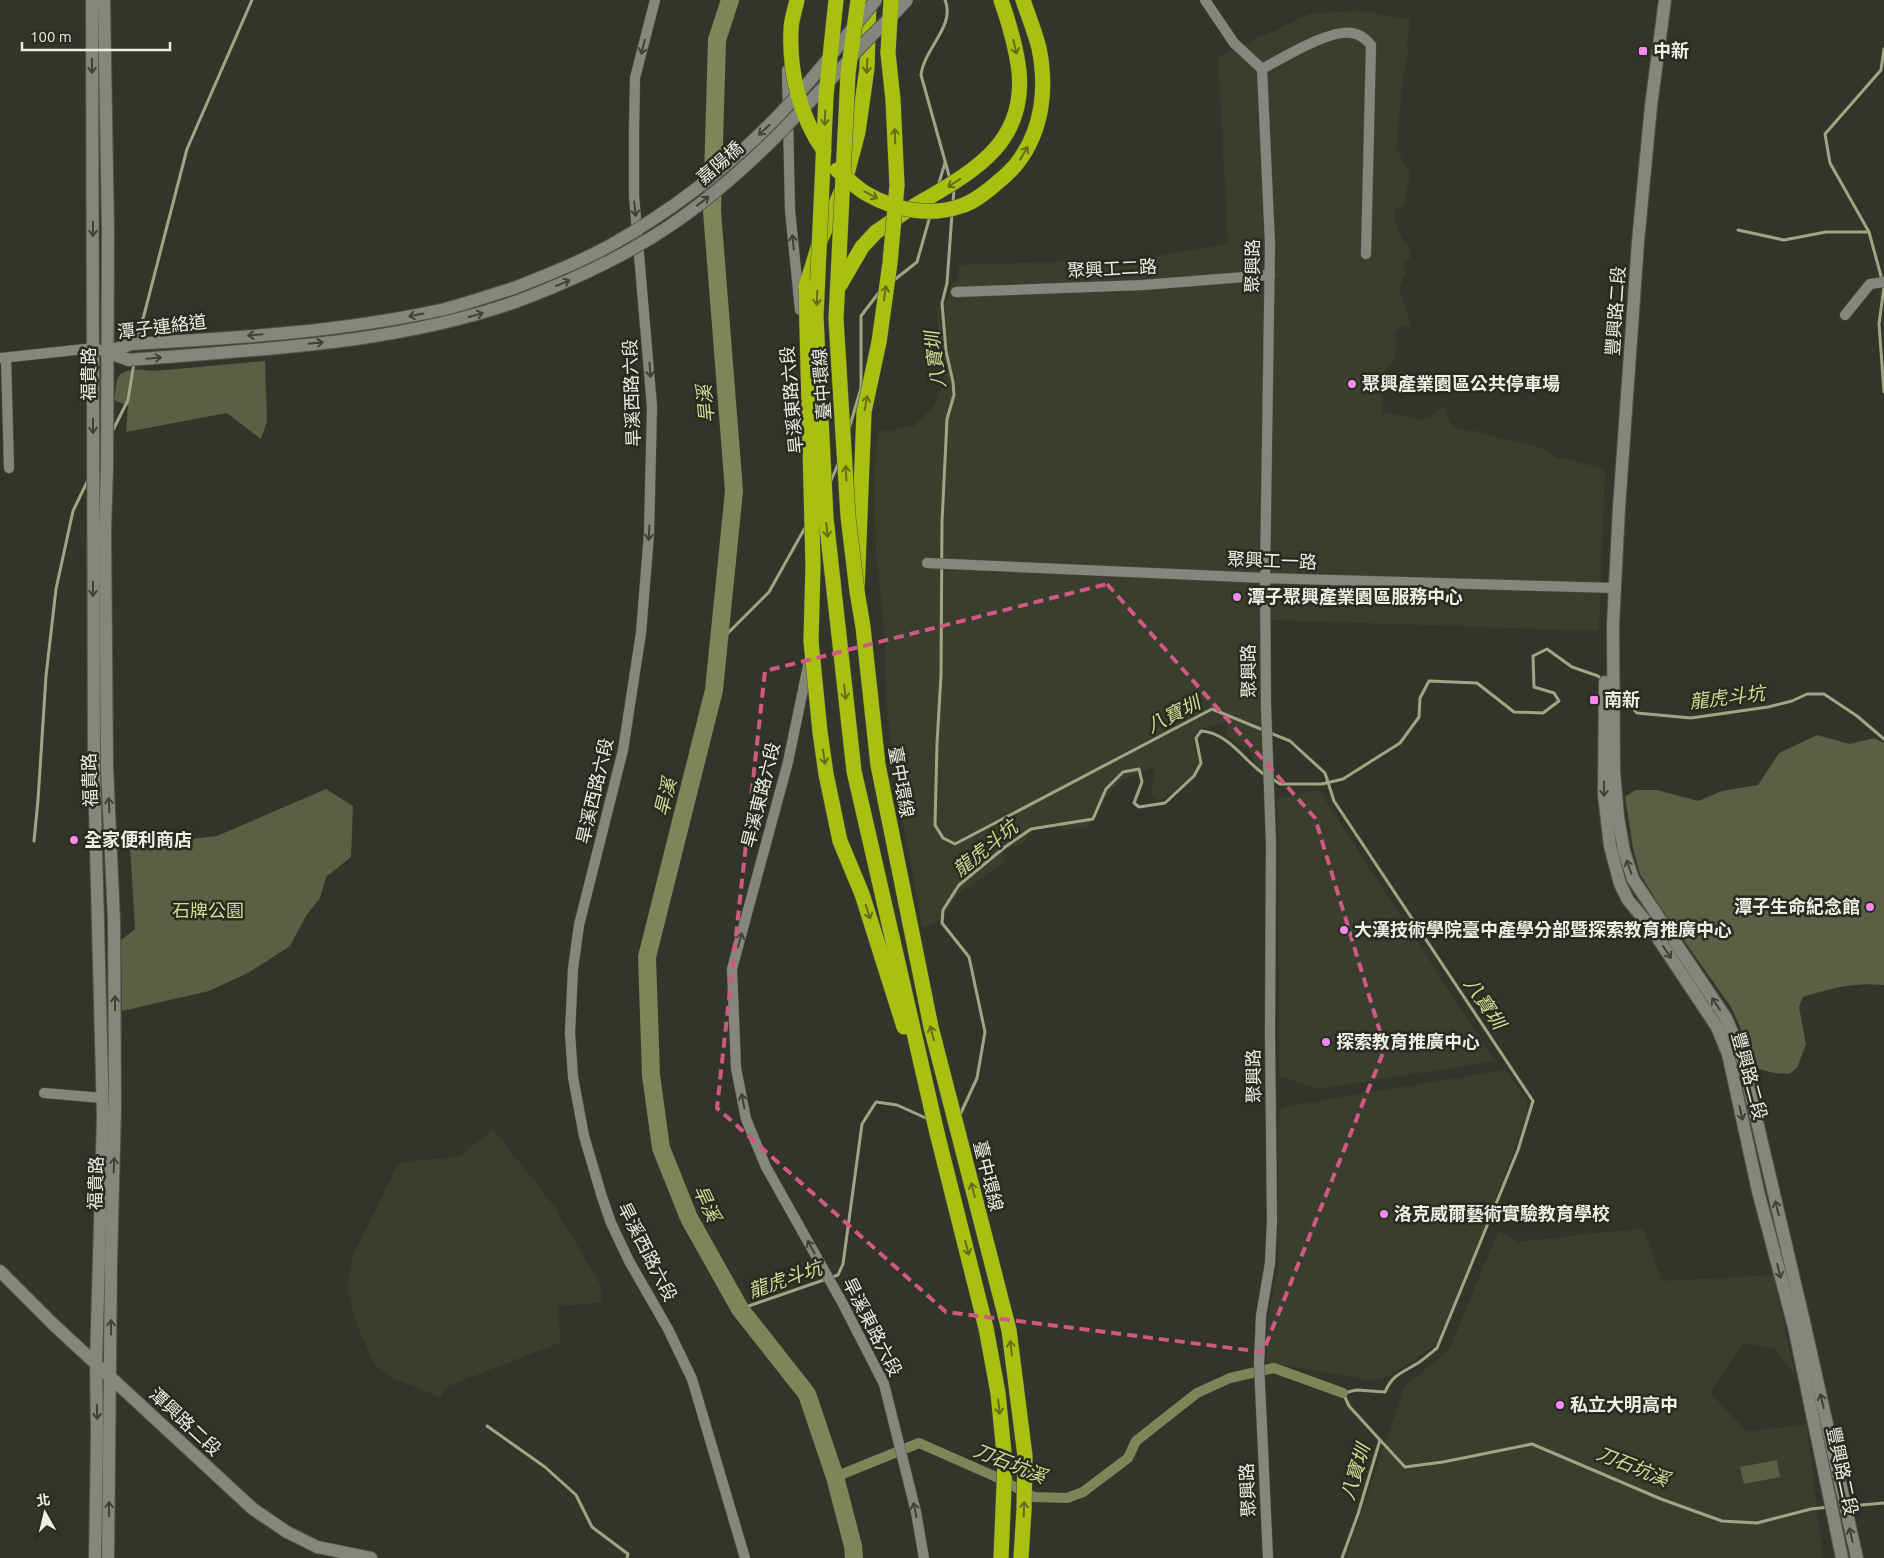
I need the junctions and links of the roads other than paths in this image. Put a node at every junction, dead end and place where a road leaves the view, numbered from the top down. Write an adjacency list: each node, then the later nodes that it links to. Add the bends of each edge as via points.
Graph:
1 (92, 0): 25 (street, 福貴路, one-way to 25)
2 (104, 0): 26 (street, 福貴路)
3 (656, 0): 44 (street, 旱溪西路六段, one-way to 44, via 636,78 634,133 634,196 652,407 649,534 642,624 623,750 579,925 570,1033 573,1077 582,1126 602,1197 629,1260 692,1379)
4 (796, 0): 13 (highway, one-way to 13, bridge, via 791,29 792,63 798,98 817,141 836,168 868,194 916,211 961,206 990,188 1018,163 1029,144 1042,106 1039,48); 45 (street, 旱溪東路六段, one-way to 4, via 916,1512 884,1384 766,1166 746,1120 736,1068 732,969 788,762 809,660 814,595 816,485 788,171 788,36)
5 (836, 0): 37 (highway, 臺中環線, one-way to 37, bridge, via 826,96 816,317 826,518 854,771)
6 (858, 0): 33 (highway, 臺中環線, one-way to 6, bridge, via 848,516 836,320 848,74)
7 (869, 0): 28 (highway, one-way to 28, bridge, via 867,68 858,132 844,185 820,241 806,287)
8 (876, 0): 21 (street, 嘉陽橋, one-way to 21, bridge, via 793,101 705,182 678,203 610,245)
9 (886, 0): 16 (highway, bridge)
10 (891, 0): 16 (highway, bridge)
11 (906, 0): 23 (street, 嘉陽橋, one-way to 11, bridge, via 605,264 696,207 785,129)
12 (1001, 0): 28 (highway, one-way to 28, bridge, via 1019,72 1016,109 1005,134 990,156 975,169 876,232 862,247 841,282)
13 (1023, 0)
14 (1205, 0): 17 (street, via 1234,43)
15 (1665, 0): 32 (street, 豐興路二段, via 1638,242)
16 (888, 53): 33 (highway, one-way to 16, bridge, via 864,412 890,263 897,185)
17 (1262, 69): 18 (street, via 1301,48 1343,33 1359,35 1371,45); 19 (street, 聚興路)
18 (1366, 254)
19 (1270, 275): 22 (street, 聚興工二路, via 1143,285); 31 (street, 聚興路)
20 (1884, 282): 24 (street, via 1870,284)
21 (514, 288): 26 (street, 潭子連絡道, one-way to 26, via 447,308 382,321 293,332 131,344)
22 (956, 292)
23 (518, 301): 26 (street, 潭子連絡道, one-way to 23, via 129,360 341,341 447,322)
24 (1845, 315)
25 (94, 348): 26 (street); 27 (street); 36 (street, 福貴路, one-way to 36, via 94,760)
26 (107, 352): 40 (street, 福貴路, one-way to 26, via 115,1108 114,921 107,756)
27 (3, 358): 29 (street)
28 (809, 429): 37 (highway, one-way to 37, bridge, via 813,565 811,641 826,774 840,840 862,894)
29 (9, 468)
30 (928, 564): 31 (street, 聚興工一路)
31 (1265, 578): 32 (street, 聚興工一路); 48 (street, 聚興路, via 1271,844 1272,1222 1259,1363)
32 (1616, 588): 34 (street, 豐興路二段)
33 (857, 591): 47 (highway, 臺中環線, one-way to 33, via 1025,1456 1009,1330 927,1008 878,765)
34 (1610, 687): 49 (street, 豐興路二段, one-way to 49, via 1604,795 1610,846 1620,884 1718,1027 1728,1054 1758,1191 1794,1327); 50 (street, 豐興路二段, one-way to 34, via 1741,1053 1726,1018 1633,879 1624,851 1614,772)
35 (44, 1093): 36 (street)
36 (103, 1098): 39 (street, 福貴路)
37 (937, 1133): 46 (highway, 臺中環線, one-way to 46, via 986,1328 998,1393 1005,1463)
38 (0, 1270): 39 (street, 潭興路二段)
39 (96, 1363): 40 (street, 潭興路二段); 41 (street, 福貴路, one-way to 41)
40 (111, 1376): 42 (street, 福貴路, one-way to 40); 43 (street, 潭興路二段, via 227,1486 269,1520 317,1547)
41 (95, 1558)
42 (108, 1558)
43 (371, 1558)
44 (745, 1558)
45 (924, 1558)
46 (1001, 1558)
47 (1021, 1558)
48 (1268, 1558)
49 (1842, 1558)
50 (1856, 1558)

